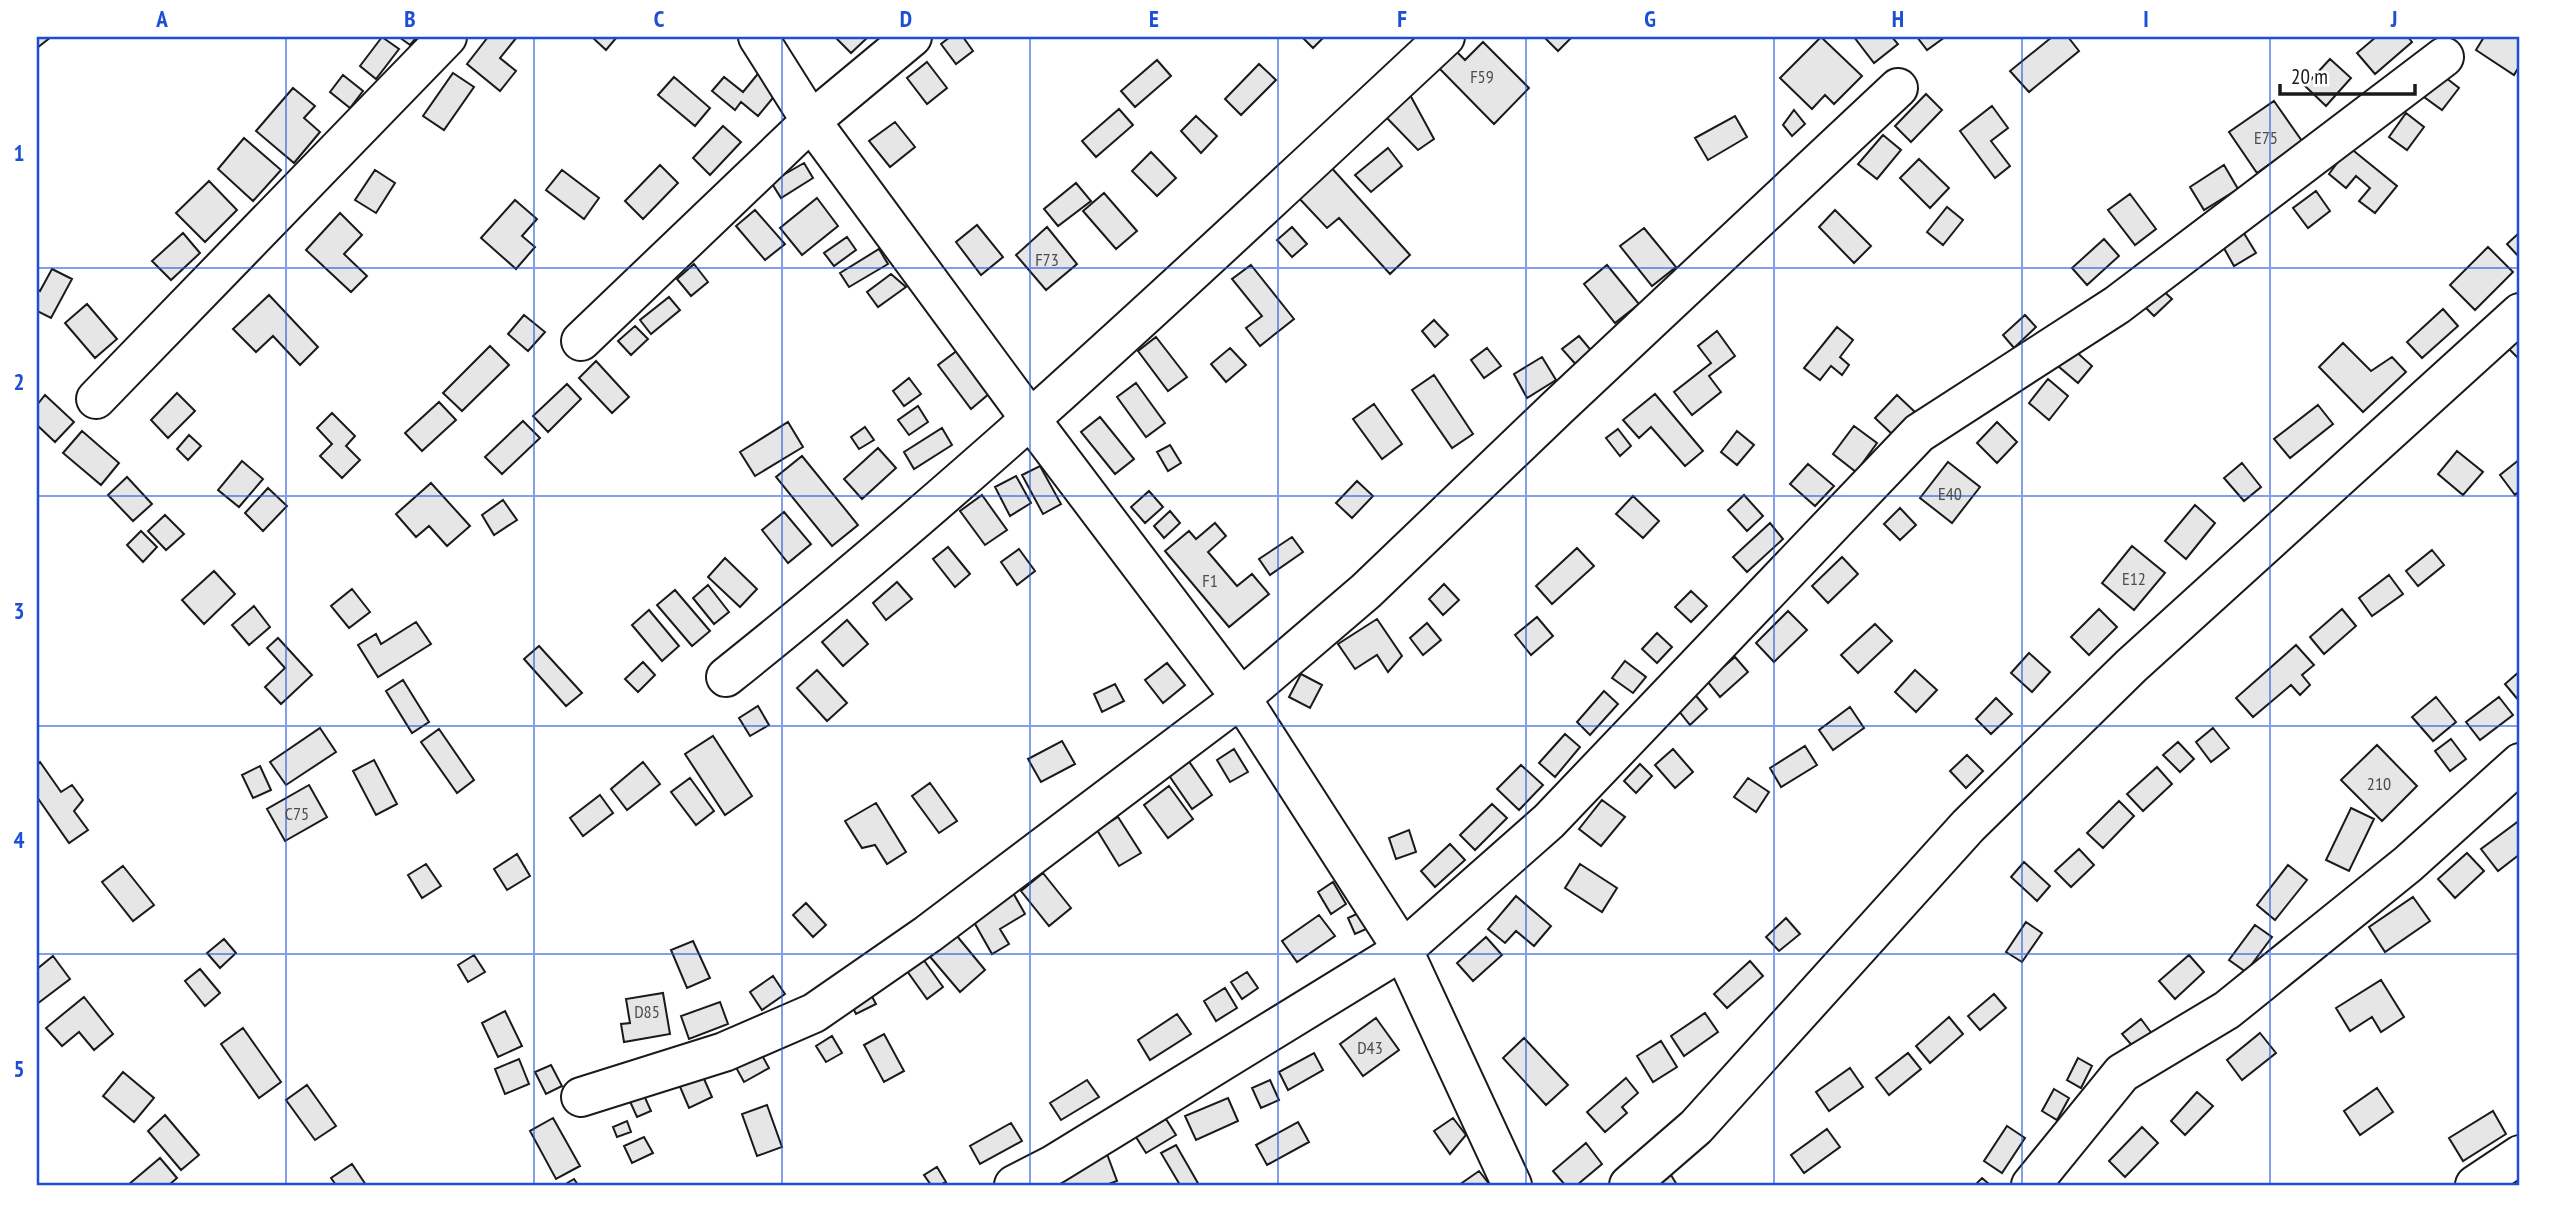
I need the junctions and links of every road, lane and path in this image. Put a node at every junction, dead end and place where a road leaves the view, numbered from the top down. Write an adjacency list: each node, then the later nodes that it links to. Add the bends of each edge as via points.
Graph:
1 (447, 37): 10 (street)
2 (758, 37): 7 (street)
3 (912, 37): 7 (street)
4 (1445, 37): 11 (street)
5 (2444, 57): 15 (street, via 2117,305 1919,433 1549,821)
6 (1898, 88): 13 (street, via 1366,591)
7 (810, 121): 9 (street); 11 (street)
8 (2520, 313): 20 (street, via 2131,666 1978,816 1696,1126)
9 (581, 341)
10 (96, 399)
11 (1031, 420): 12 (street); 13 (street)
12 (726, 677)
13 (1241, 698): 15 (street); 16 (street, via 928,934 814,1013 723,1052)
14 (2520, 763): 21 (street, via 2407,864 2227,1010 2122,1073)
15 (1403, 950): 18 (street); 19 (street)
16 (581, 1097)
17 (2520, 1155): 22 (street)
18 (1014, 1185)
19 (1511, 1185)
20 (1629, 1185)
21 (2031, 1185)
22 (2475, 1185)

